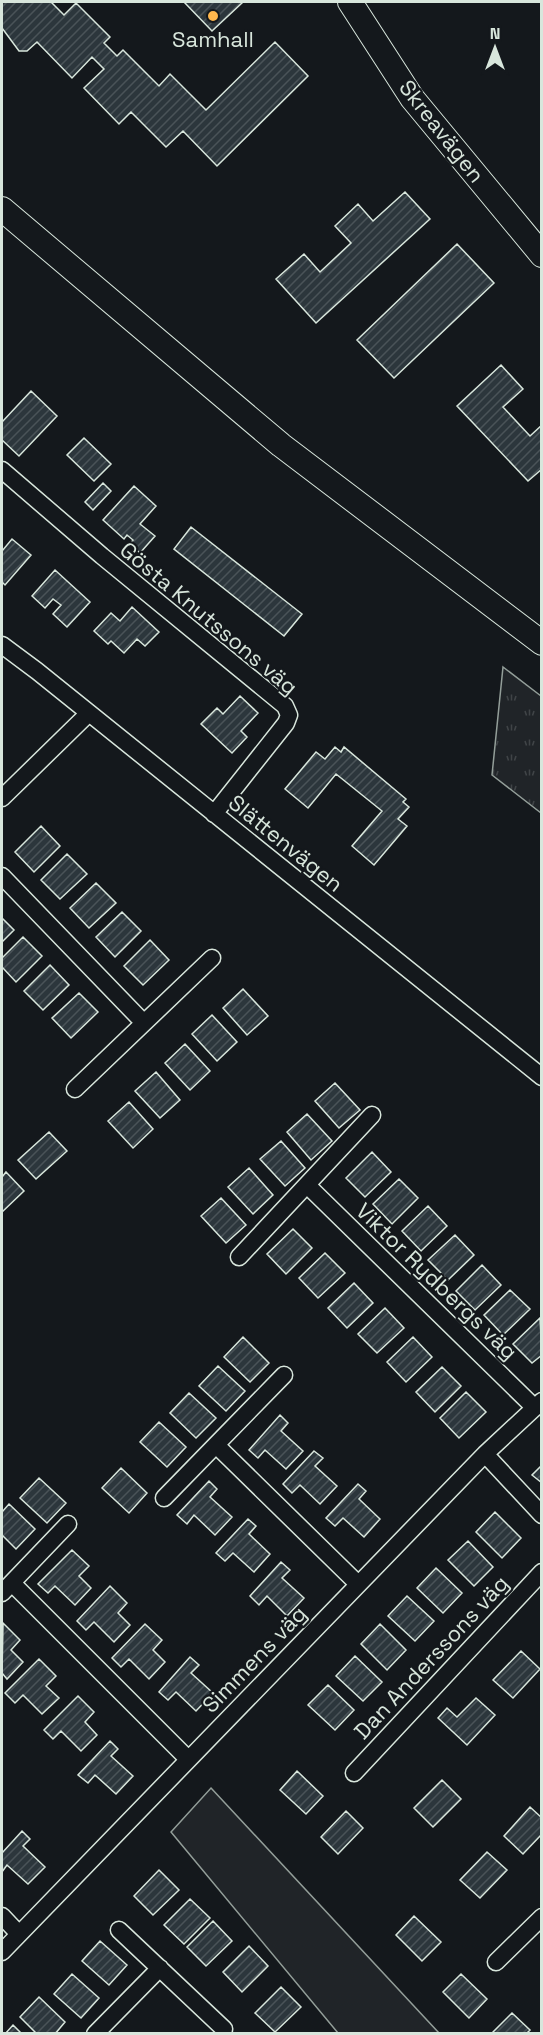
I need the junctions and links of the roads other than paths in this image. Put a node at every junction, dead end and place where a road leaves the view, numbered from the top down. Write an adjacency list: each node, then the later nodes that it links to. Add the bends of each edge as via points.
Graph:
1 (350, 2): 3 (main road, Skreavägen, via 412,98)
2 (2, 209): 5 (main road, via 281,445)
3 (542, 255)
4 (3, 475): 9 (street, Gösta Knutssons väg, via 285,706 289,715 286,723)
5 (542, 643)
6 (2, 645): 7 (street, Slättenvägen)
7 (89, 713): 8 (street); 9 (street, Slättenvägen)
8 (2, 798)
9 (214, 814): 13 (street, Slättenvägen)
10 (2, 876): 12 (street)
11 (212, 958): 12 (street)
12 (144, 1023): 14 (street)
13 (542, 1077)
14 (75, 1089)
15 (372, 1115): 16 (street)
16 (308, 1186): 17 (street); 19 (street, Viktor Rydbergs väg)
17 (238, 1257)
18 (284, 1375): 20 (street)
19 (538, 1404): 21 (street, Simmens väg)
20 (216, 1445): 22 (street); 26 (street)
21 (485, 1454): 23 (street); 26 (street, Simmens väg)
22 (164, 1498)
23 (542, 1515)
24 (68, 1524): 27 (street)
25 (542, 1572): 29 (street, Dan Anderssons väg)
26 (358, 1584): 28 (street, Simmens väg)
27 (7, 1588): 28 (street)
28 (188, 1759): 33 (street, Simmens väg)
29 (354, 1773)
30 (2, 1916): 33 (street)
31 (542, 1917): 35 (street)
32 (119, 1930): 36 (street)
33 (19, 1934): 34 (street, Simmens väg)
34 (2, 1952)
35 (496, 1962)
36 (160, 1968): 37 (street); 38 (street)
37 (224, 2029)
38 (95, 2034)

